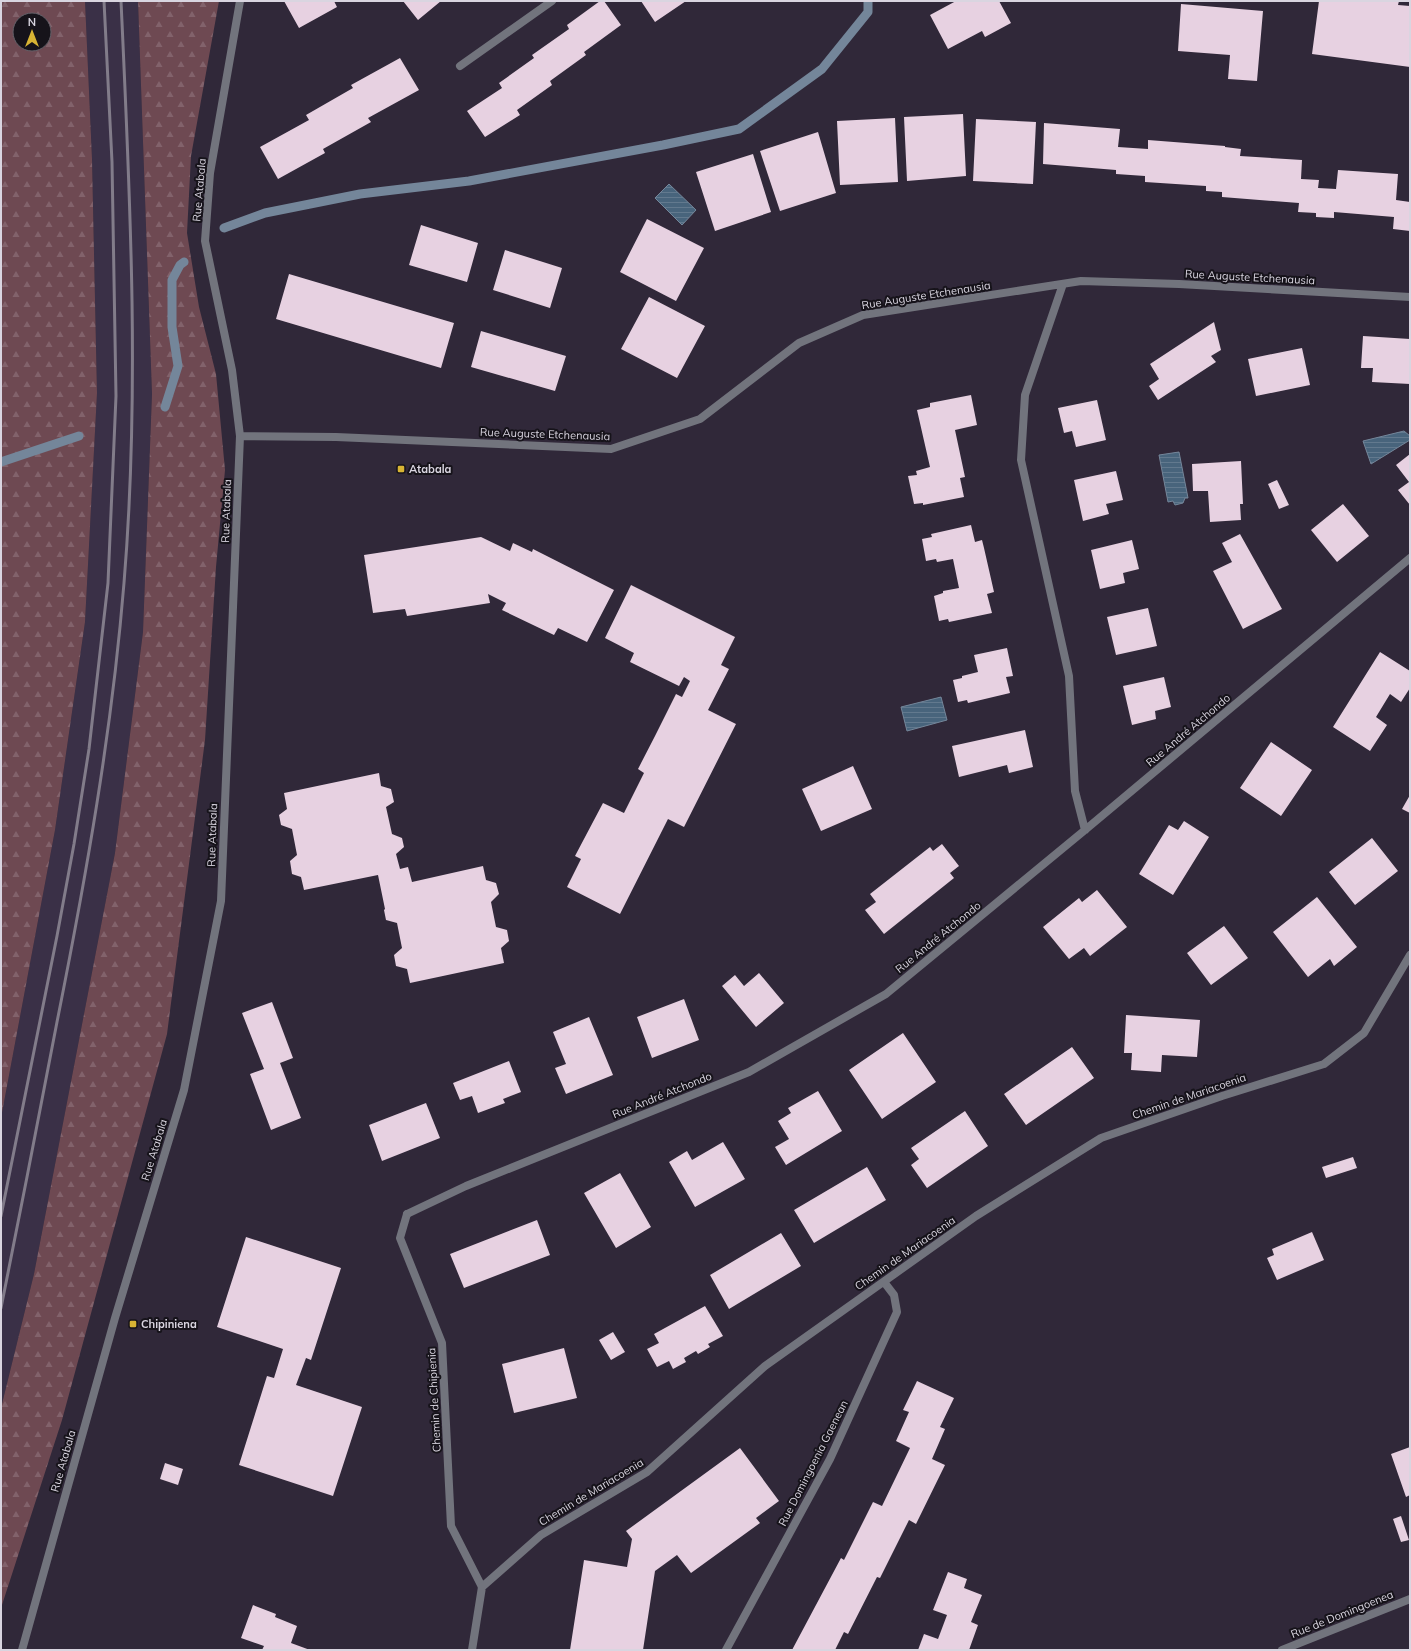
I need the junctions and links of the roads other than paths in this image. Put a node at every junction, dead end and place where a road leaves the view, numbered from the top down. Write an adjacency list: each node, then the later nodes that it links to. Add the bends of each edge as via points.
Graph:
1 (240, 1): 6 (street, Rue Atabala, via 210,173 205,241 232,370)
2 (552, 1): 3 (street)
3 (460, 66)
4 (1063, 284): 5 (street, Rue Auguste Etchenausia, via 1081,281 1179,284); 6 (street, Rue Auguste Etchenausia, via 863,315 799,342 700,419 611,449 336,437); 8 (street, via 1025,395 1021,460 1069,676 1075,791)
5 (1410, 297)
6 (240, 436): 14 (street, Rue Atabala, via 220,901 184,1090 112,1326)
7 (1410, 558): 8 (street, Rue André Atchondo)
8 (1085, 830): 10 (street, Rue André Atchondo, via 886,994 756,1068 466,1186)
9 (1410, 955): 11 (street, Chemin de Mariacoenia, via 1364,1033 1324,1064 1101,1138 976,1216)
10 (407, 1214): 12 (street, Chemin de Chipienia, via 400,1238 442,1342 451,1526)
11 (884, 1282): 12 (street, Chemin de Mariacoenia, via 765,1366 647,1472 541,1535); 16 (street, Rue Domingoenia Gaenean, via 894,1295 897,1312 830,1459)
12 (482, 1587): 15 (street)
13 (1410, 1599): 17 (street, Rue de Domingoenea)
14 (22, 1650)
15 (472, 1650)
16 (726, 1650)
17 (1282, 1650)

